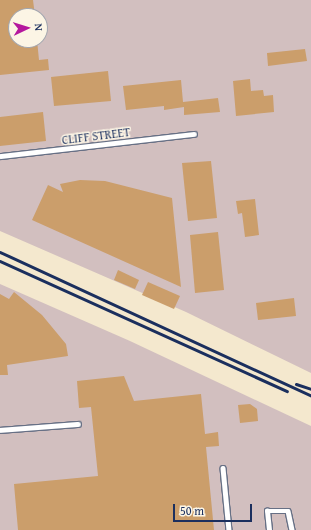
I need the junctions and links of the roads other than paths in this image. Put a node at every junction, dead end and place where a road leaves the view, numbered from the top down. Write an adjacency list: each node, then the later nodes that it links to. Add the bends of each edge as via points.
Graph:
1 (194, 134): 2 (lane, CLIFF STREET)
2 (0, 156)
3 (78, 424): 4 (lane)
4 (0, 430)
5 (223, 468): 6 (lane)
6 (229, 530)
7 (269, 530): 8 (lane, via 267,511 288,511)
8 (292, 530)

